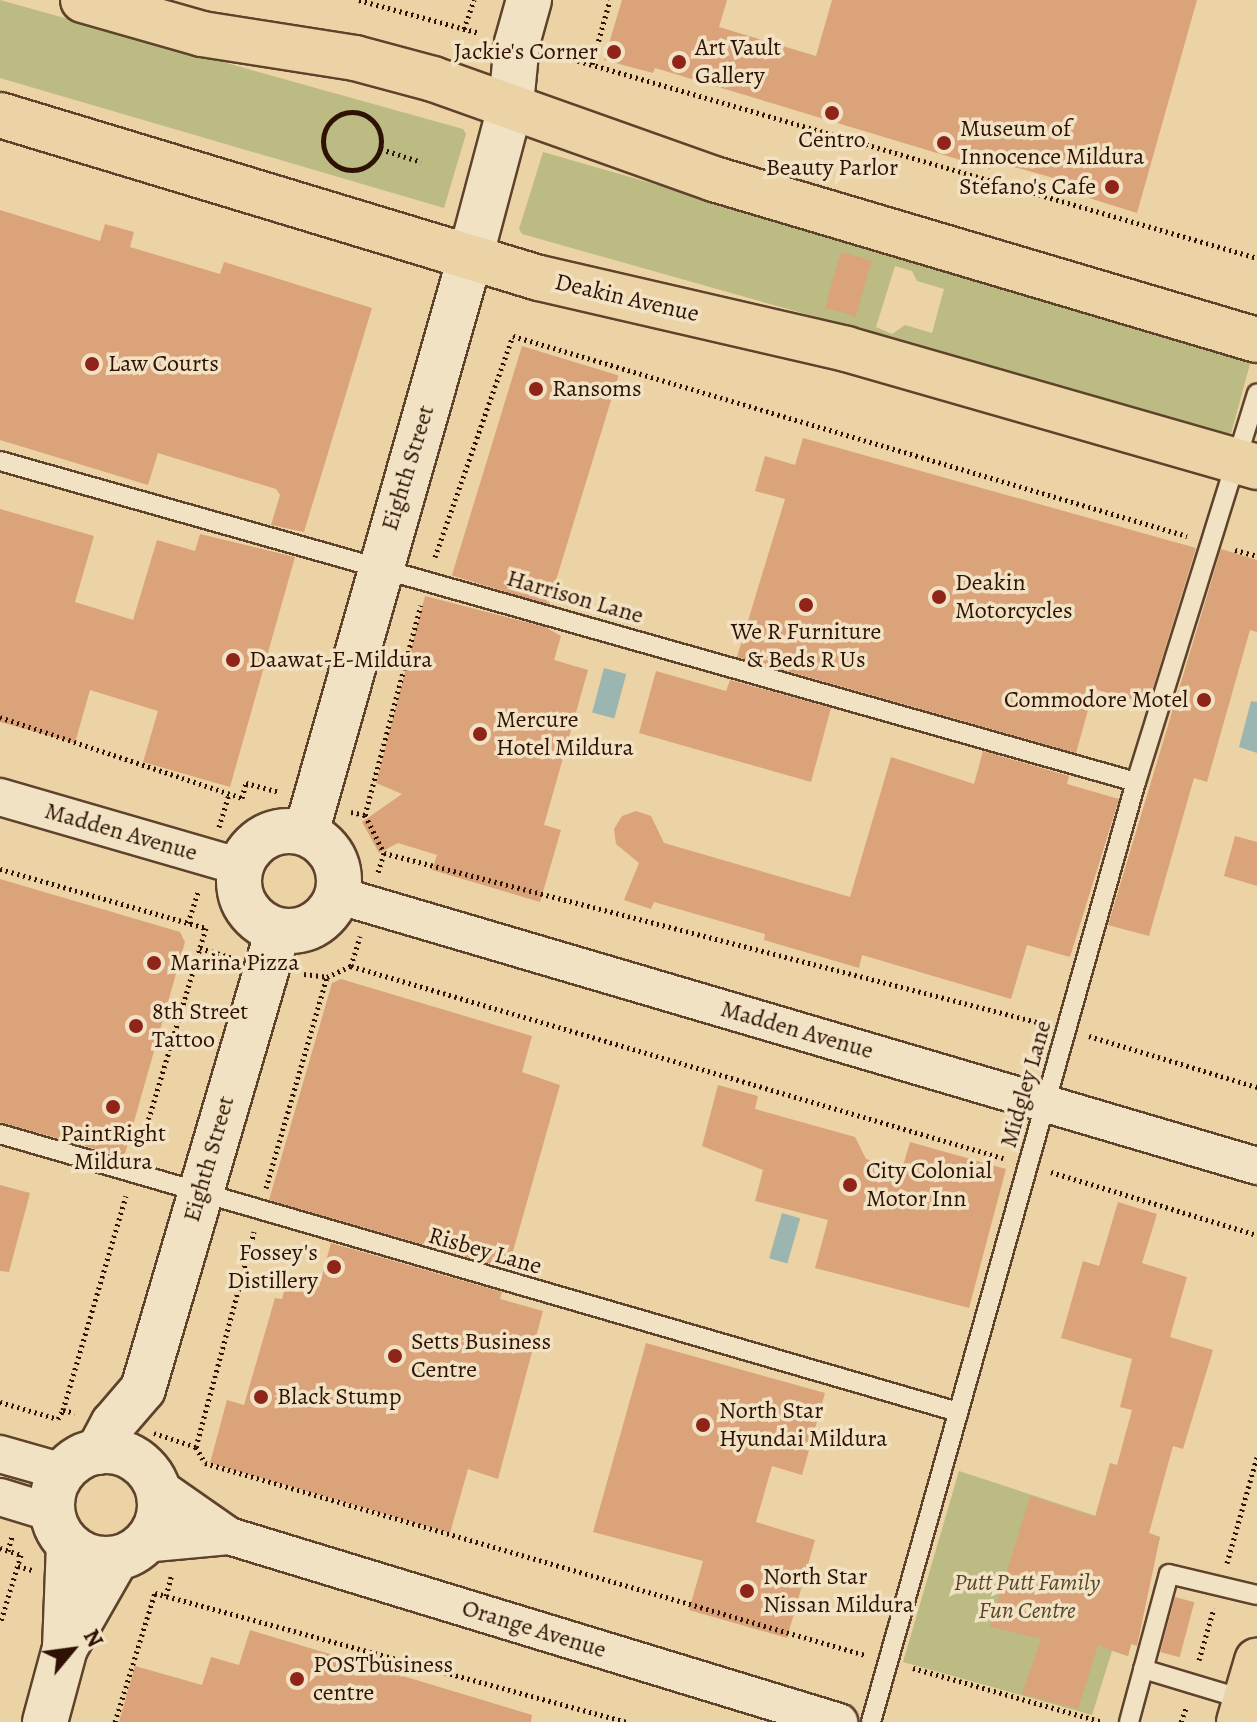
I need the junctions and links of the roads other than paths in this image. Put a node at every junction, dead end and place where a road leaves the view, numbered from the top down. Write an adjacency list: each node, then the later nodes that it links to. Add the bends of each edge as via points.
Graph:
1 (83, 0): 5 (highway, via 202,34 355,58)
2 (529, 0): 4 (street, Eighth Street)
3 (555, 0): 4 (street, Eighth Street)
4 (528, 47): 5 (street, Eighth Street)
5 (511, 104): 7 (street, Eighth Street); 8 (highway, via 714,179)
6 (0, 115): 7 (highway, Deakin Avenue)
7 (470, 258): 11 (highway, Deakin Avenue, via 846,349); 12 (street, Eighth Street)
8 (1257, 340)
9 (1257, 393): 11 (lane, Midgley Lane)
10 (0, 461): 12 (lane, Harrison Lane)
11 (1248, 464): 13 (lane, Midgley Lane, via 1213,544)
12 (378, 568): 13 (lane, Harrison Lane); 15 (street, Eighth Street)
13 (1136, 782): 19 (lane, Midgley Lane)
14 (0, 797): 16 (street, Madden Avenue)
15 (310, 818): 16 (street, via 290,831 259,840); 17 (street, via 337,865)
16 (241, 867): 18 (street, via 242,899 262,924)
17 (337, 895): 18 (street, via 331,909 308,928); 19 (street, Madden Avenue)
18 (271, 949): 22 (street, Eighth Street)
19 (1045, 1103): 21 (street, Madden Avenue); 23 (lane, Midgley Lane)
20 (0, 1134): 22 (lane, Risbey Lane)
21 (1257, 1166)
22 (199, 1192): 23 (lane, Risbey Lane); 25 (street, Eighth Street, via 143,1389)
23 (958, 1412): 35 (lane, Midgley Lane)
24 (0, 1454): 25 (street, Orange Avenue)
25 (106, 1474): 26 (street, Orange Avenue); 27 (street, Orange Avenue); 28 (street, via 159,1517); 28 (street, via 83,1555); 30 (street)
26 (0, 1497)
27 (229, 1536): 28 (street, Orange Avenue); 34 (street, Orange Avenue)
28 (130, 1551): 30 (street)
29 (1257, 1595): 31 (lane, via 1169,1574)
30 (65, 1648): 33 (street)
31 (1143, 1669): 32 (lane); 36 (lane)
32 (1247, 1694)
33 (45, 1722)
34 (837, 1722)
35 (871, 1722)
36 (1129, 1722)

